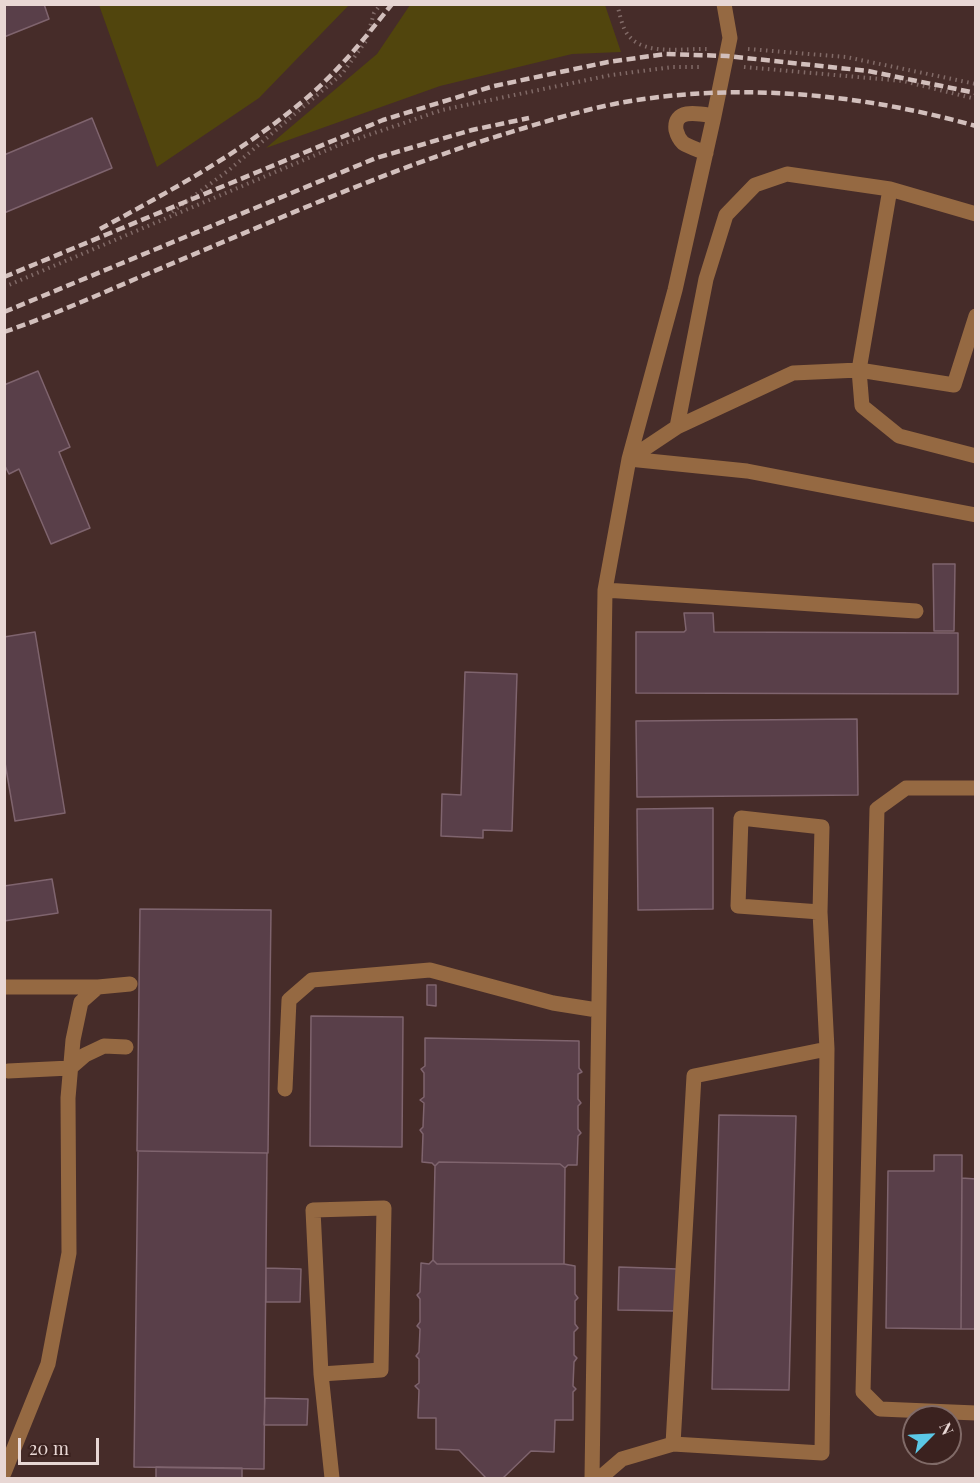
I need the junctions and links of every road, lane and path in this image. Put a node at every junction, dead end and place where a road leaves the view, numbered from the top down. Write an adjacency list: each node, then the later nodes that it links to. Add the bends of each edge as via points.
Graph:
1 (381, 4): 12 (path, via 374,13 366,41 342,74 229,170)
2 (617, 4): 4 (path, via 627,34 635,43 649,48)
3 (724, 4): 4 (lane)
4 (728, 49): 5 (lane); 6 (path, via 846,57)
5 (724, 67): 7 (path, via 903,81); 8 (lane); 12 (path, via 611,75 442,110 339,145 230,193)
6 (975, 84)
7 (975, 99)
8 (714, 116): 9 (lane); 9 (lane, via 689,113 676,122 682,142)
9 (706, 153): 18 (lane, via 675,290)
10 (890, 189): 11 (lane); 15 (lane); 16 (lane, via 788,174 754,185 726,216 706,279)
11 (975, 214)
12 (166, 216): 13 (path)
13 (4, 286)
14 (975, 316): 15 (lane, via 954,385)
15 (858, 370): 16 (lane, via 794,373); 17 (lane, via 862,406 899,436)
16 (677, 427): 18 (lane)
17 (975, 456)
18 (629, 459): 19 (lane, via 747,471); 20 (lane)
19 (975, 515)
20 (605, 590): 21 (lane); 27 (lane)
21 (916, 611)
22 (975, 788): 34 (lane, via 906,788 877,809 863,1392 880,1409)
23 (820, 912): 23 (lane, via 822,827 741,818 738,906); 29 (lane)
24 (130, 984): 26 (lane)
25 (4, 987): 26 (lane)
26 (98, 987): 30 (lane, via 81,1002)
27 (597, 1010): 32 (lane, via 554,1003 430,970 312,980 289,1000); 38 (lane)
28 (126, 1047): 30 (lane, via 104,1046)
29 (827, 1049): 35 (lane, via 694,1076); 35 (lane, via 822,1453)
30 (70, 1068): 31 (lane); 36 (lane, via 69,1253 48,1364)
31 (8, 1071)
32 (285, 1089)
33 (321, 1374): 33 (lane, via 313,1210 384,1208 381,1370); 37 (lane)
34 (975, 1413)
35 (673, 1444): 39 (lane, via 622,1459)
36 (4, 1473)
37 (332, 1479)
38 (592, 1479)
39 (600, 1479)

